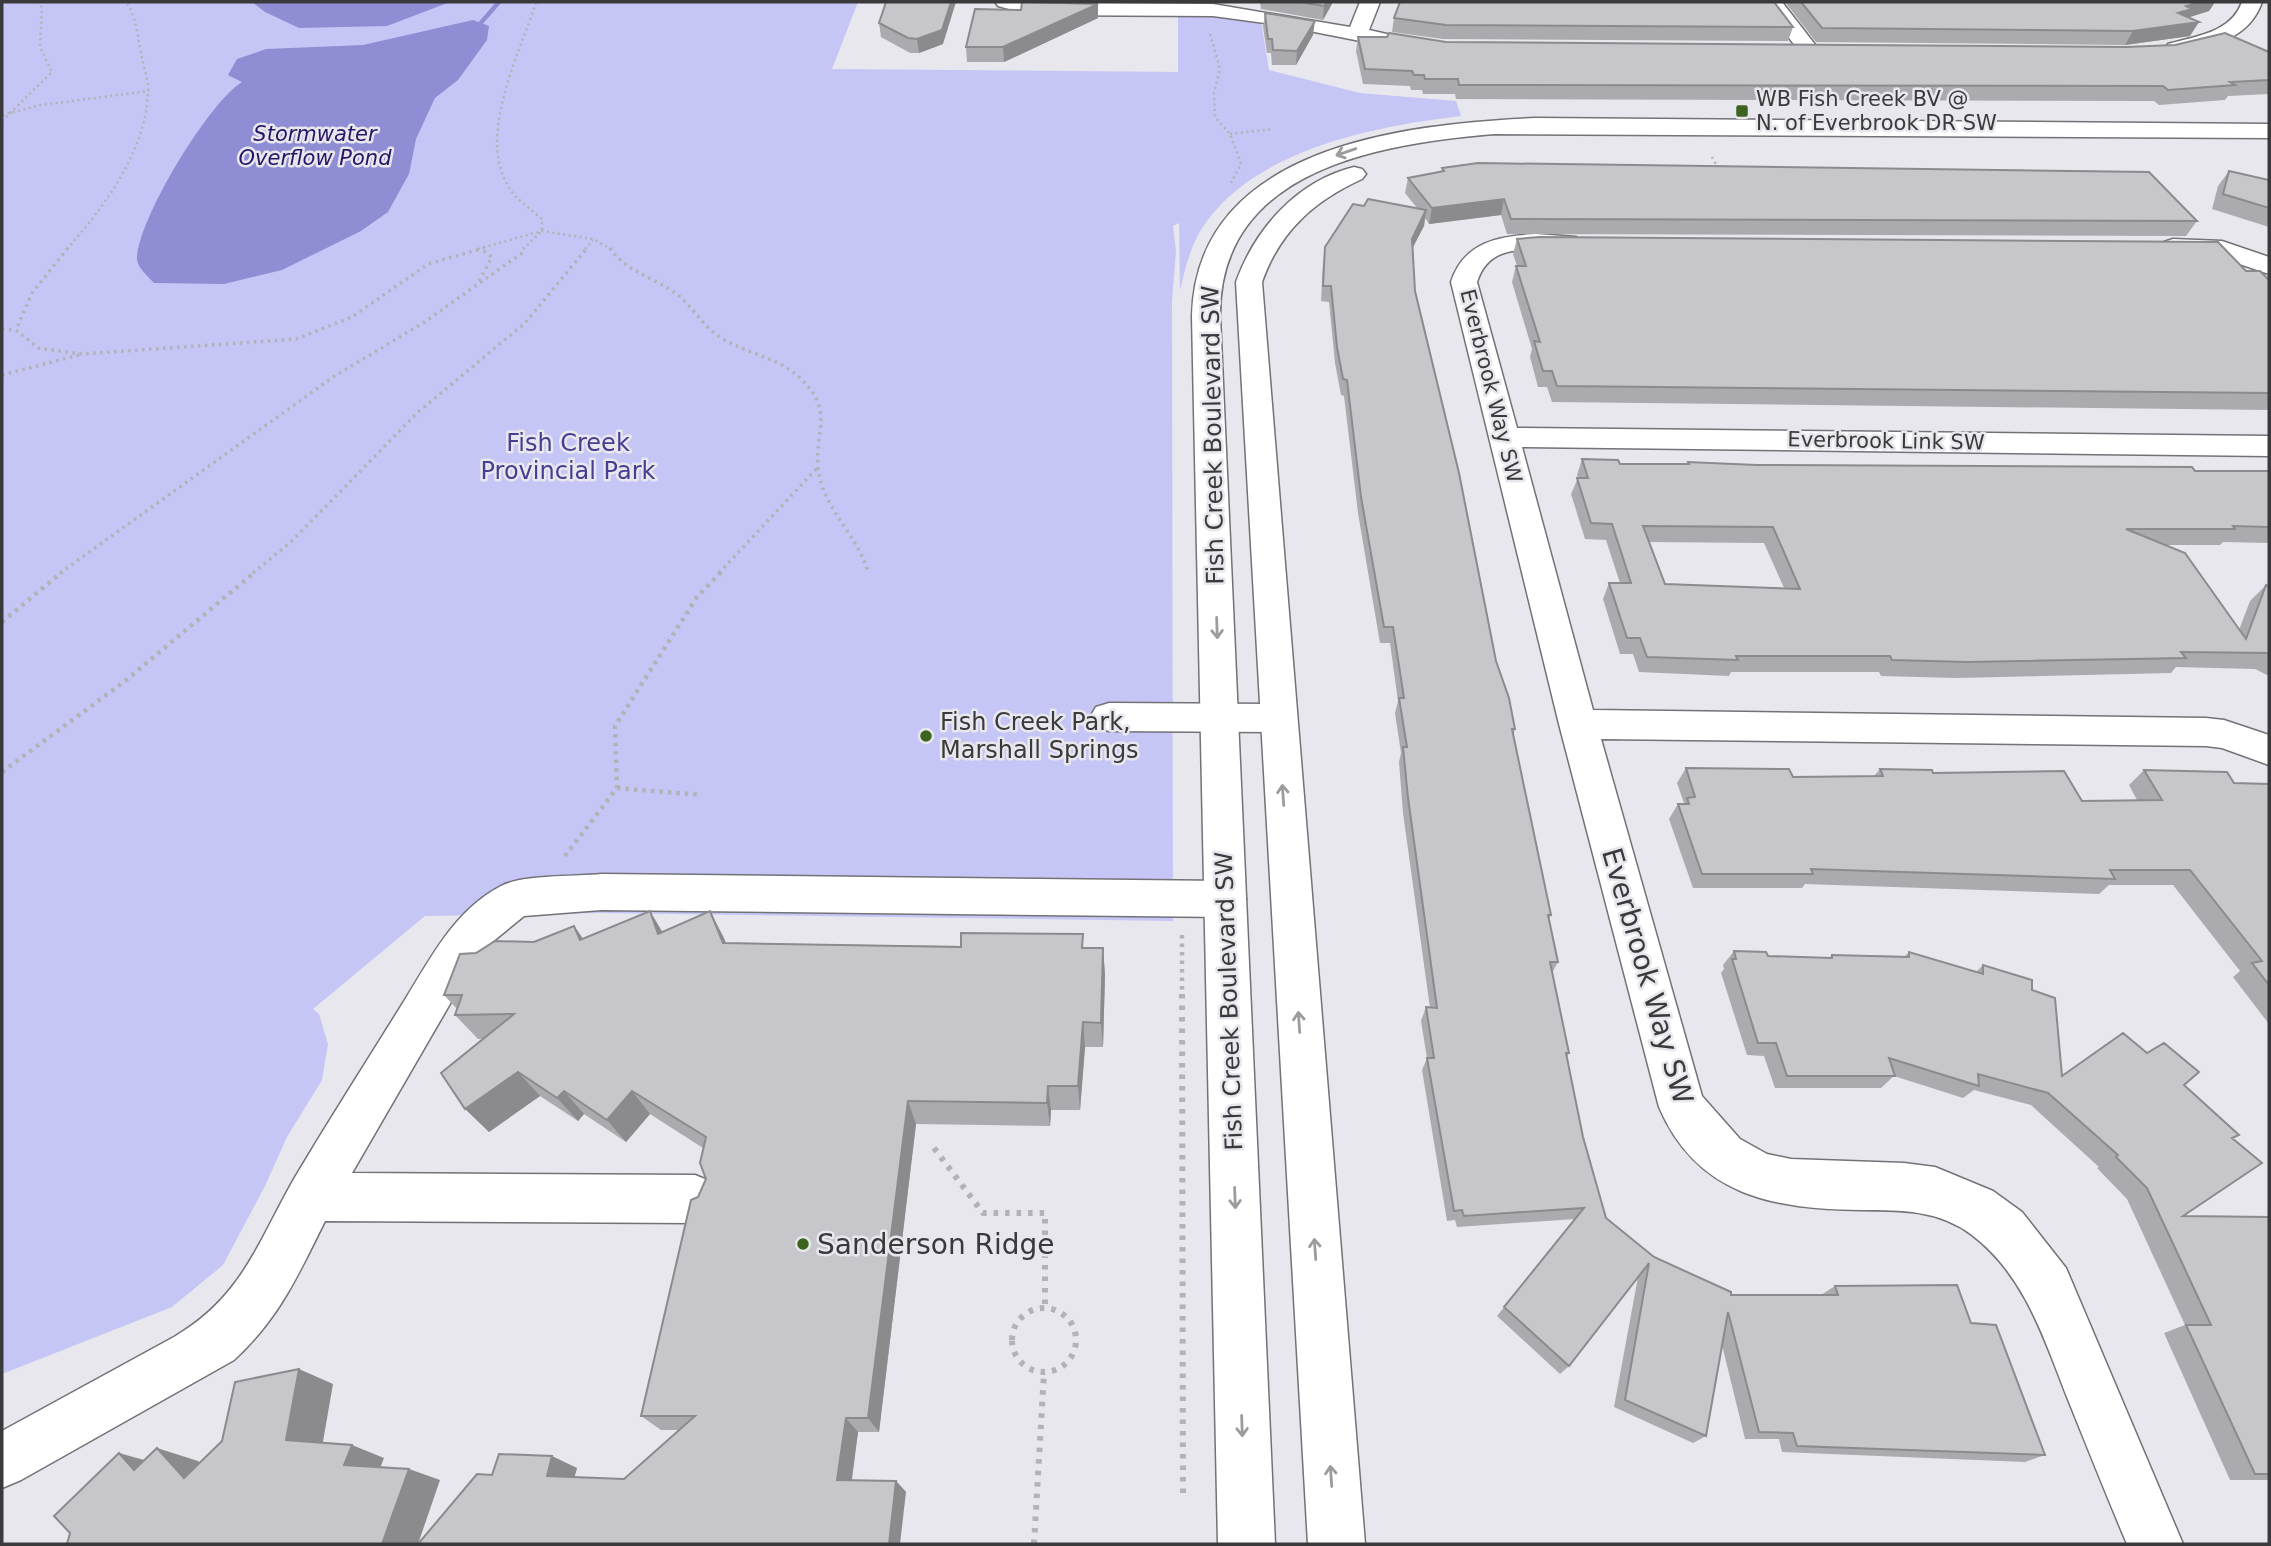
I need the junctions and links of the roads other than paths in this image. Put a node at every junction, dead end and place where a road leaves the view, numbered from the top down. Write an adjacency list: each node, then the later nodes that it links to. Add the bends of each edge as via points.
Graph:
1 (1005, 2): 5 (street, via 1031,9 1222,11)
2 (1370, 2): 5 (street)
3 (1772, 2): 8 (street)
4 (2252, 2): 9 (street, via 2245,18 2226,33)
5 (1356, 36): 6 (street)
6 (1431, 47)
7 (1783, 51): 8 (street)
8 (1809, 51): 10 (street)
9 (2151, 51)
10 (1836, 52)
11 (2269, 131): 20 (street, Fish Creek Boulevard SW, one-way to 20, via 1488,126 1386,141 1332,157 1286,179 1228,232 1212,262 1206,292)
12 (2269, 149): 19 (street, Fish Creek Boulevard SW, via 1500,143 1405,157 1337,180 1282,220 1260,250 1249,282)
13 (1594, 242): 16 (street, Everbrook Way SW, via 1514,243 1479,253 1467,265 1464,282)
14 (2140, 247): 15 (street, via 2222,249)
15 (2269, 266)
16 (1504, 437): 17 (street, Everbrook Link SW); 21 (street, Everbrook Way SW)
17 (2269, 446)
18 (1109, 717): 20 (street)
19 (1278, 718): 20 (street); 28 (street, Fish Creek Boulevard SW, one-way to 19)
20 (1221, 719): 23 (street, Fish Creek Boulevard SW)
21 (1578, 724): 22 (street, via 2206,732); 29 (street, Everbrook Way SW, via 1672,1074 1682,1107 1701,1136 1728,1162 1759,1177 1785,1184 1917,1187 1982,1211 2005,1230 2026,1250 2048,1286)
22 (2269, 750)
23 (1225, 899): 24 (street, via 601,892 514,899 465,939); 27 (street, Fish Creek Boulevard SW, one-way to 27)
24 (310, 1198): 25 (street); 26 (street, via 263,1289 244,1316 216,1342)
25 (695, 1199)
26 (2, 1461)
27 (1246, 1544)
28 (1336, 1544)
29 (2155, 1544)

